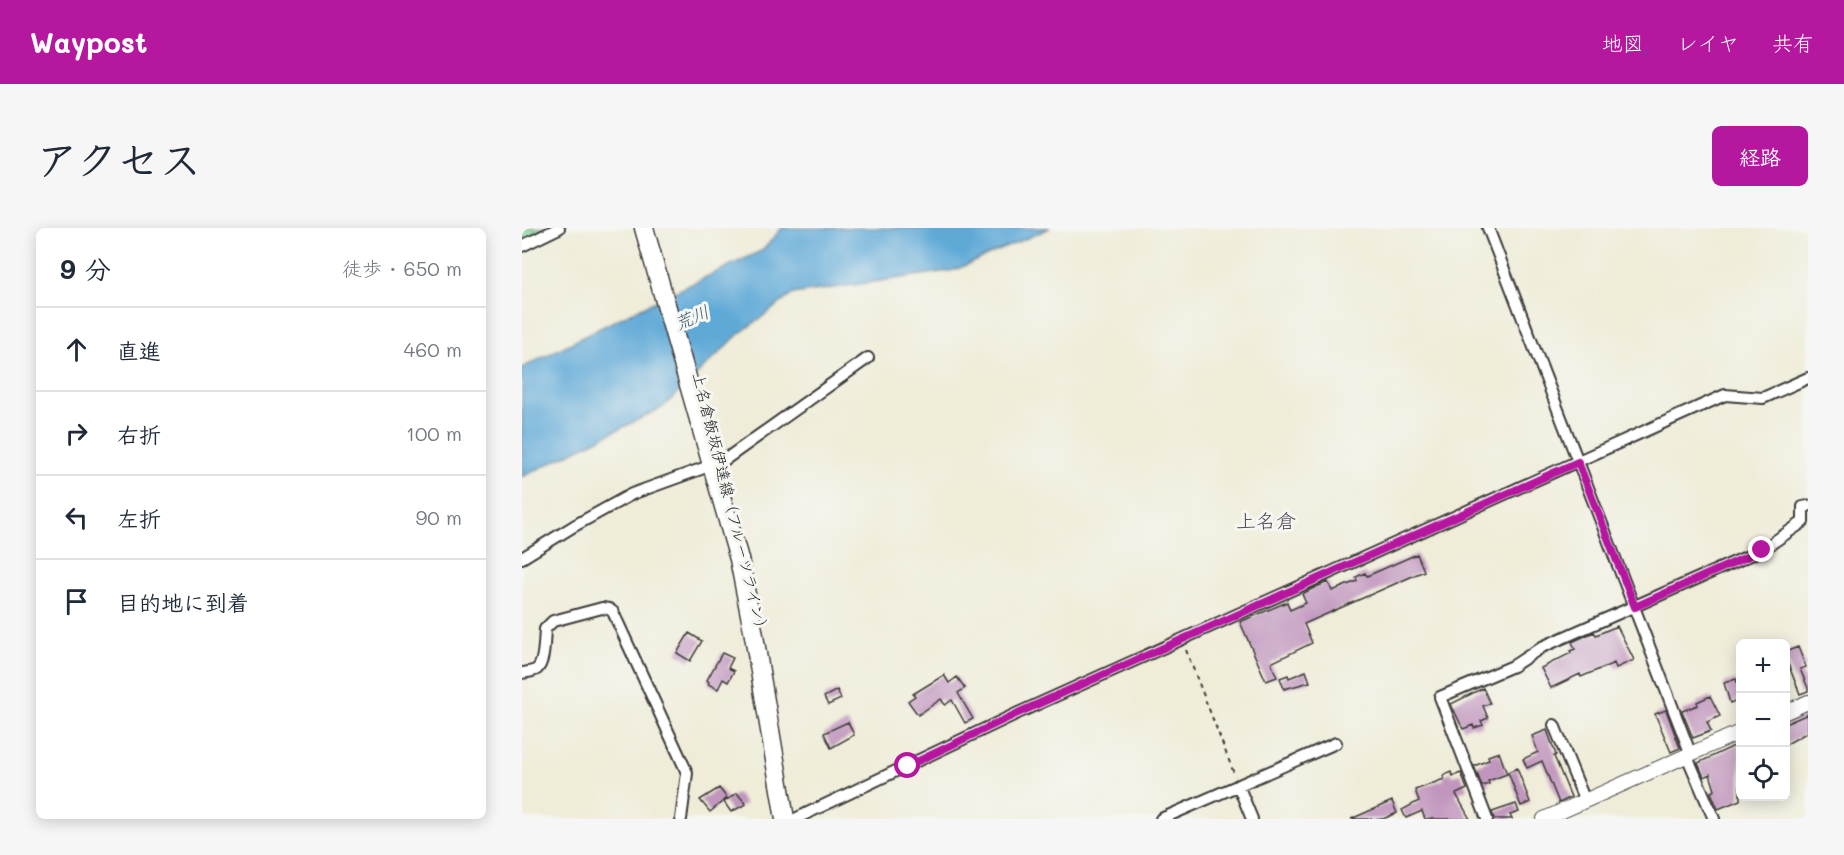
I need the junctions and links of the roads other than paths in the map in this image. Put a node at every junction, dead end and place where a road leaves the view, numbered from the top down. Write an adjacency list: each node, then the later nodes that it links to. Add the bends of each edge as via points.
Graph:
1 (559, 228): 5 (street)
2 (644, 228): 9 (main road, 上名倉飯坂伊達線（フルーツライン）)
3 (657, 228): 9 (main road, 上名倉飯坂伊達線（フルーツライン）)
4 (1488, 228): 10 (street)
5 (546, 232): 6 (street)
6 (522, 246)
7 (868, 358): 9 (street)
8 (1808, 378): 10 (street, via 1763,398 1725,395)
9 (716, 459): 12 (street, via 632,494); 24 (main road, 上名倉飯坂伊達線（フルーツライン）, via 753,630); 25 (main road, 上名倉飯坂伊達線（フルーツライン）, via 749,564)
10 (1578, 462): 13 (street); 25 (street, via 1018,713)
11 (1808, 506): 13 (street, via 1803,507 1803,522 1762,550)
12 (522, 558)
13 (1635, 607): 20 (street); 28 (street, via 1542,647 1513,666 1440,698)
14 (522, 673): 23 (street, via 537,669 541,663 548,624 602,608 613,612 687,773)
15 (1808, 702): 16 (street)
16 (1790, 710)
17 (1554, 725): 22 (street)
18 (1736, 734): 20 (street)
19 (1336, 744): 21 (street)
20 (1689, 756): 22 (street); 30 (street)
21 (1238, 785): 26 (street); 27 (street)
22 (1585, 801): 29 (street)
23 (681, 819)
24 (785, 819)
25 (796, 819)
26 (1161, 819)
27 (1252, 819)
28 (1487, 819)
29 (1544, 819)
30 (1714, 819)

